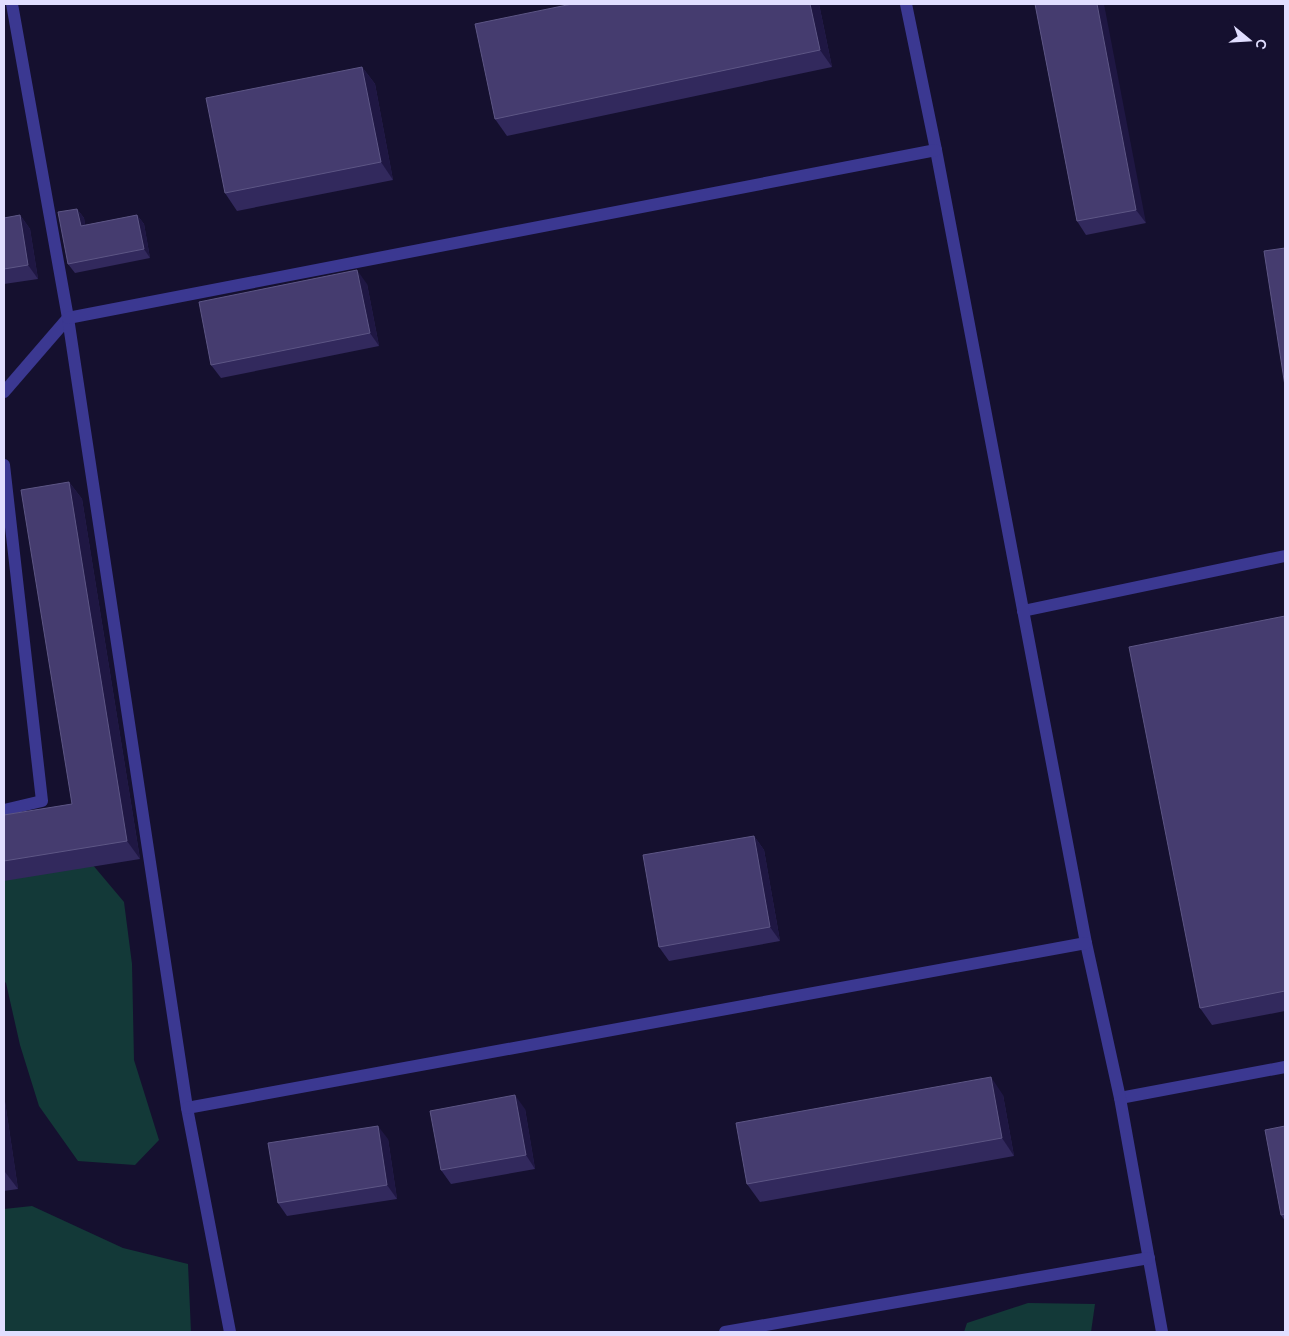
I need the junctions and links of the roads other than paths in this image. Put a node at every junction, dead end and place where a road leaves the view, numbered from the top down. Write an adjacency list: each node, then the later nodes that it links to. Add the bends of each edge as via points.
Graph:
1 (12, 4): 4 (street)
2 (906, 4): 3 (street)
3 (936, 150): 4 (street); 8 (street)
4 (68, 318): 5 (street); 13 (street)
5 (4, 392)
6 (4, 465): 9 (street, via 42,801)
7 (1285, 556): 8 (street)
8 (1023, 611): 10 (street)
9 (4, 810)
10 (1086, 943): 12 (street); 13 (street)
11 (1285, 1066): 12 (street)
12 (1120, 1098): 14 (street)
13 (187, 1108): 15 (street)
14 (1148, 1258): 16 (street); 17 (street)
15 (230, 1332)
16 (725, 1332)
17 (1162, 1332)

